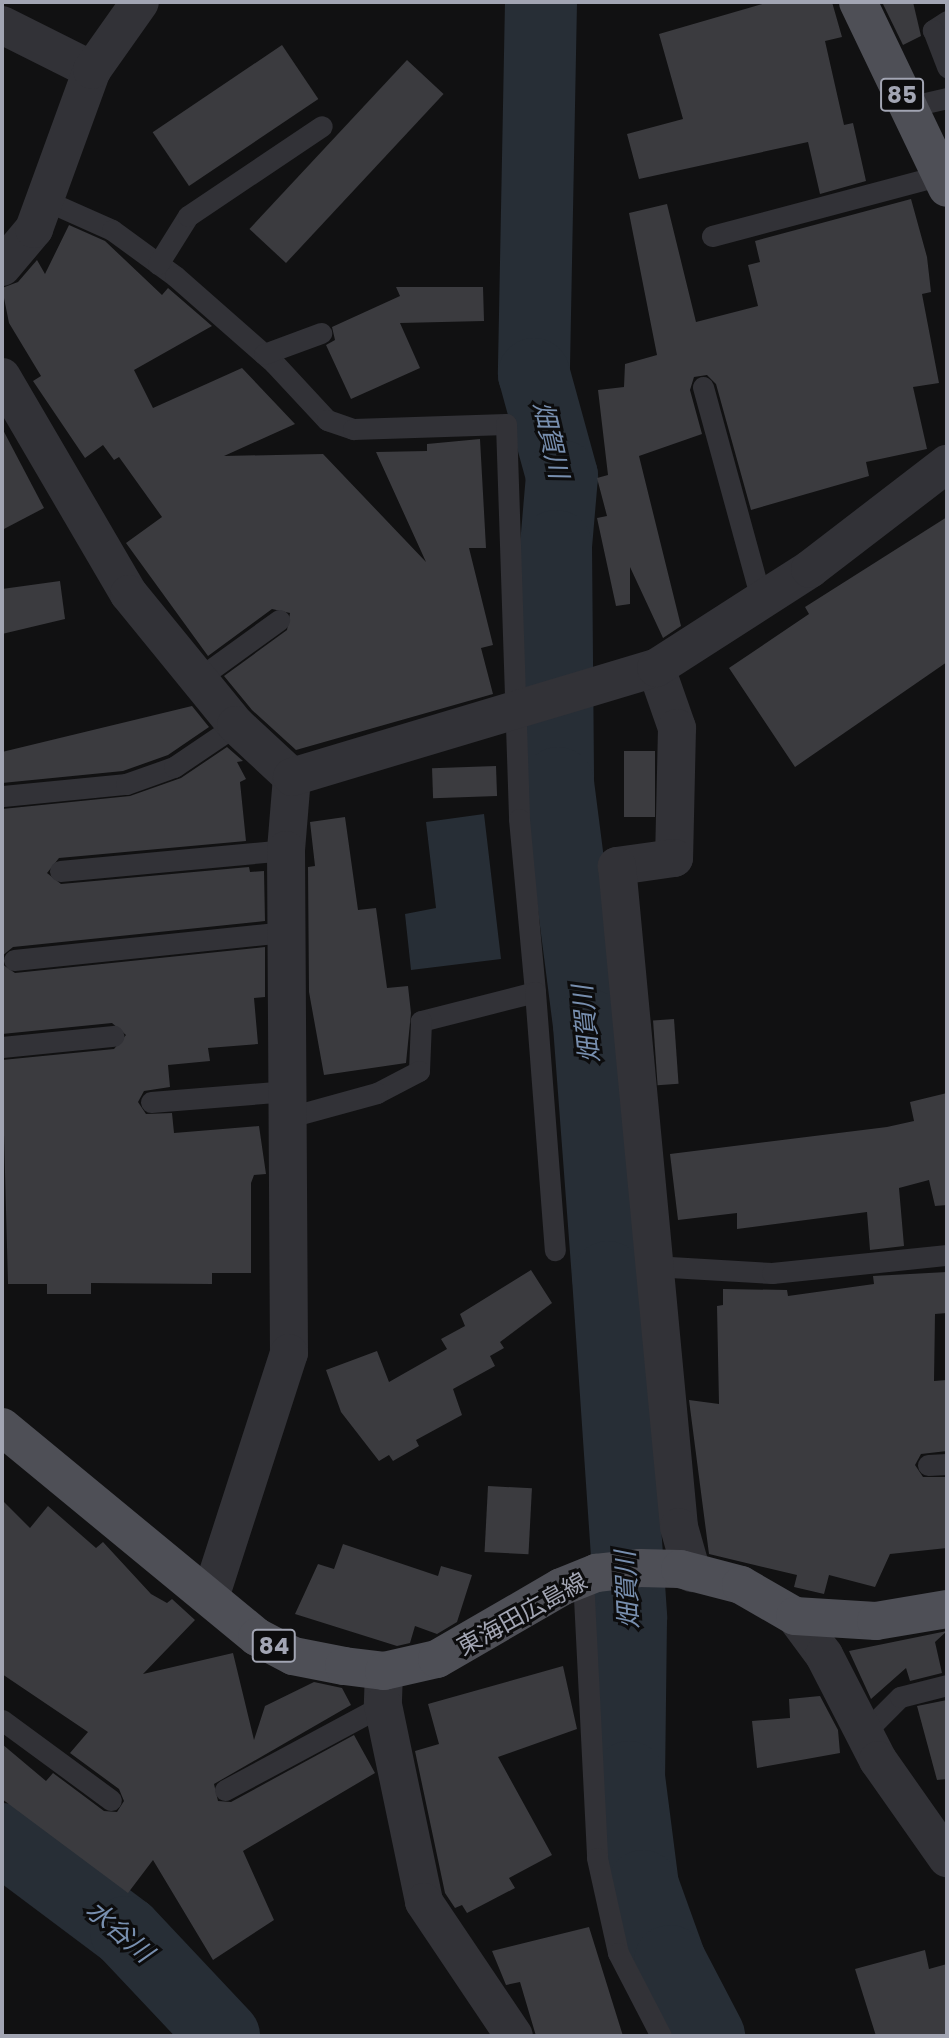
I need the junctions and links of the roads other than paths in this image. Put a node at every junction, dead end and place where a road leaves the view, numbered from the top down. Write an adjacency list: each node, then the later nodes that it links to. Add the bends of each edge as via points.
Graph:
1 (140, 2): 6 (street)
2 (858, 2): 8 (main road, 85)
3 (947, 21): 5 (lane, via 933,30)
4 (2, 25): 6 (street)
5 (947, 67)
6 (92, 70): 11 (street)
7 (947, 98): 8 (lane)
8 (908, 107): 10 (main road, 85)
9 (322, 126): 13 (lane, via 188,216)
10 (944, 181): 12 (lane)
11 (47, 201): 13 (lane, via 112,230); 14 (street, via 34,229)
12 (712, 236)
13 (158, 264): 16 (lane)
14 (2, 267)
15 (321, 333): 16 (lane)
16 (264, 354): 24 (lane, via 327,420 341,426 506,424)
17 (2, 377): 23 (street, via 129,594)
18 (703, 387): 20 (lane)
19 (947, 464): 20 (street)
20 (762, 602): 22 (street)
21 (279, 620): 23 (lane)
22 (656, 668): 24 (street); 39 (street, via 677,728 674,858 617,866)
23 (199, 678): 25 (street)
24 (518, 709): 26 (street); 32 (lane)
25 (236, 725): 26 (street); 27 (lane, via 174,767 126,784)
26 (292, 777): 28 (street)
27 (3, 796)
28 (286, 850): 29 (lane); 30 (street)
29 (60, 872)
30 (287, 932): 31 (lane); 36 (street)
31 (14, 960)
32 (535, 992): 36 (lane, via 421,1021 419,1071 377,1093); 37 (lane)
33 (113, 1036): 34 (lane)
34 (2, 1047)
35 (151, 1102): 36 (lane)
36 (289, 1104): 43 (street, via 289,1353)
37 (555, 1250)
38 (947, 1255): 39 (lane, via 772,1273)
39 (653, 1266): 41 (street)
40 (2, 1427): 43 (main road, 東海田広島線 / 84)
41 (686, 1571): 42 (main road, 東海田広島線 / 84); 45 (main road, 東海田広島線 / 84, via 741,1585)
42 (590, 1575): 47 (main road, 東海田広島線 / 84, via 471,1645); 54 (lane, via 597,1858 618,1953)
43 (210, 1598): 47 (main road, 東海田広島線 / 84, via 257,1637 293,1656)
44 (947, 1609): 45 (main road, 東海田広島線 / 84, via 876,1621)
45 (795, 1616): 49 (street, via 824,1655)
46 (947, 1685): 49 (lane, via 900,1697)
47 (384, 1688): 50 (lane); 53 (street, via 424,1902)
48 (2, 1720): 51 (lane)
49 (864, 1733): 52 (street)
50 (225, 1790)
51 (111, 1800)
52 (947, 1858)
53 (514, 2036)
54 (661, 2036)

